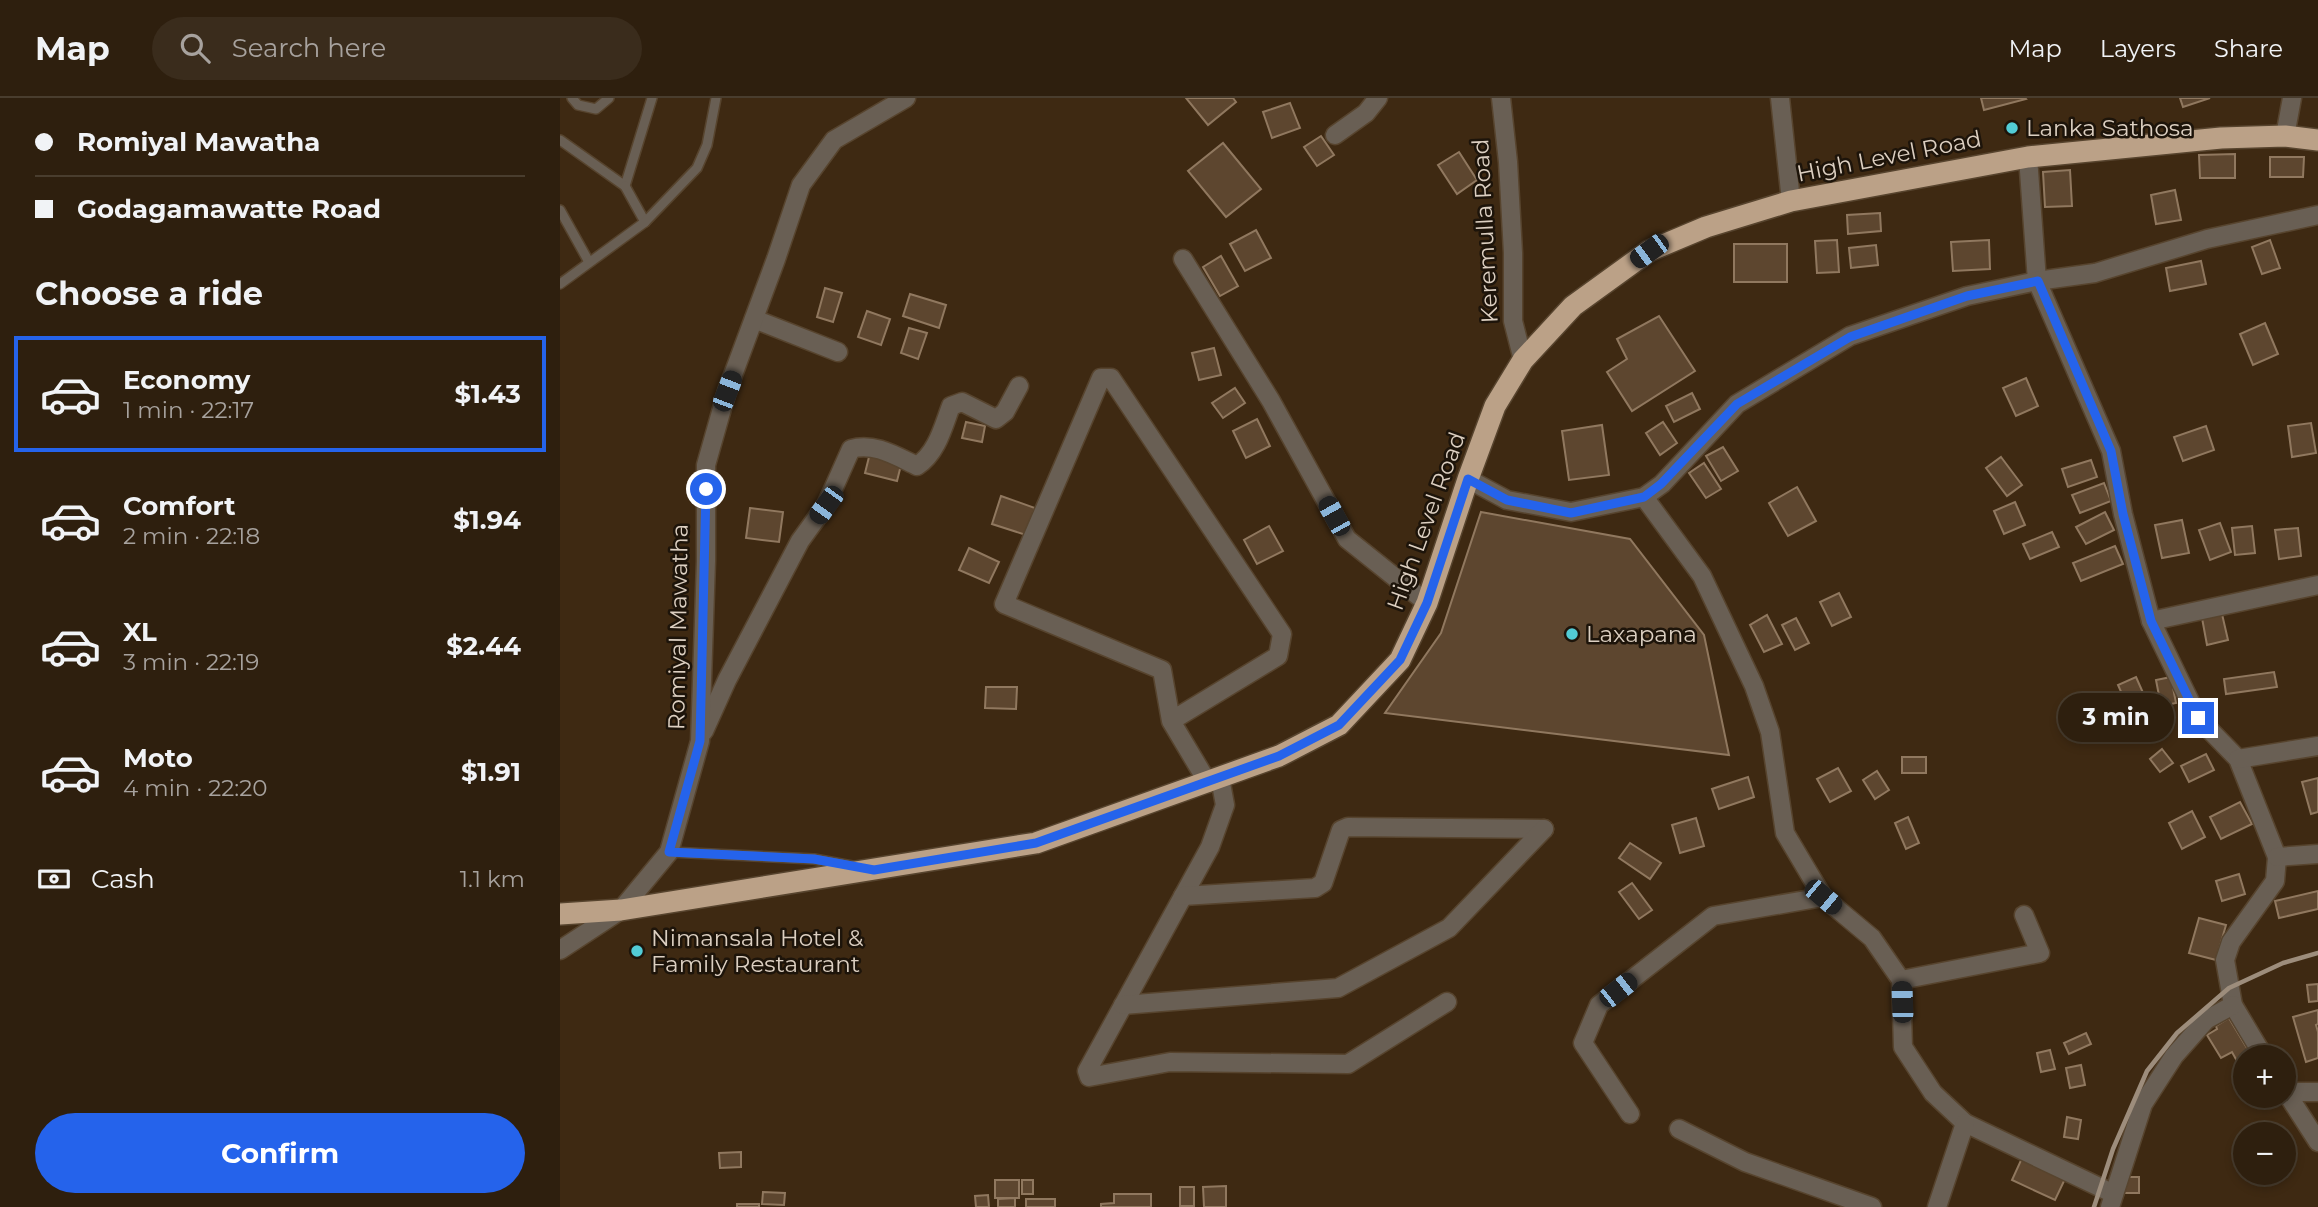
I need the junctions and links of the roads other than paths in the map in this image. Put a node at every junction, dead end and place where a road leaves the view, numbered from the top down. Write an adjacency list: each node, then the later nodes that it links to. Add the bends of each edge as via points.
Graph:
1 (571, 98): 2 (lane, via 578,105 596,109); 10 (lane)
2 (609, 98)
3 (652, 98): 16 (lane)
4 (716, 98): 20 (lane, via 707,145 697,168)
5 (906, 98): 25 (street, Romiyal Mawatha, via 834,140 801,185)
6 (1378, 98): 11 (street, via 1366,113)
7 (1501, 98): 27 (street, Keremulla Road, via 1513,253 1513,321)
8 (1780, 98): 17 (street)
9 (2292, 98): 12 (street)
10 (560, 102)
11 (1335, 135)
12 (2285, 136): 14 (highway, High Level Road); 15 (highway, High Level Road)
13 (560, 140): 16 (lane)
14 (2318, 140)
15 (2028, 157): 17 (highway, High Level Road); 23 (street)
16 (625, 186): 20 (lane)
17 (1791, 201): 27 (highway, High Level Road, via 1706,227 1649,251 1573,306)
18 (560, 210): 22 (lane)
19 (2318, 215): 23 (street, via 2207,239 2095,273)
20 (645, 222): 22 (lane)
21 (1183, 259): 32 (street, via 1271,401 1347,539)
22 (589, 262): 24 (lane)
23 (2038, 281): 30 (street, via 1967,296 1850,337 1737,404); 33 (street, via 2111,451)
24 (560, 284)
25 (754, 319): 26 (street); 35 (street, Romiyal Mawatha, via 706,465)
26 (838, 352)
27 (1522, 360): 29 (highway, High Level Road, via 1495,406)
28 (1019, 386): 35 (street, via 996,419 962,402 951,406 933,450 917,466 879,449 863,445 851,449 826,505 800,541 727,680)
29 (1468, 479): 30 (street, via 1507,500 1571,513); 32 (highway, High Level Road)
30 (1644, 497): 44 (street, via 1702,576 1754,686 1770,732 1785,833)
31 (2318, 585): 33 (street)
32 (1427, 603): 38 (highway, High Level Road, via 1400,660 1339,725 1279,756)
33 (2151, 621): 37 (street, via 2198,718)
34 (1171, 721): 34 (street, via 1278,656 1282,634 1111,378 1101,378 1004,604 1162,670); 38 (street)
35 (700, 741): 39 (street, Romiyal Mawatha)
36 (2318, 746): 37 (street)
37 (2238, 760): 41 (street)
38 (1214, 780): 42 (highway, High Level Road, via 1036,843); 43 (street, via 1225,805 1210,847)
39 (669, 852): 42 (lane, via 814,859); 45 (street, Romiyal Mawatha)
40 (2318, 854): 41 (street)
41 (2277, 857): 52 (street, via 2275,881 2231,942 2225,960)
42 (874, 870): 45 (highway, High Level Road)
43 (1183, 896): 51 (street); 51 (street, via 1315,888 1323,883 1341,830 1348,827 1544,829 1449,928 1338,988)
44 (1823, 897): 49 (street, via 1872,938); 57 (street, via 1713,916 1599,1005 1583,1043)
45 (621, 911): 46 (highway, High Level Road); 48 (street, Romiyal Mawatha)
46 (560, 914)
47 (2025, 915): 49 (street, via 2040,953)
48 (560, 950)
49 (1901, 980): 58 (street, via 1903,1047 1933,1093)
50 (1447, 1002): 51 (street, via 1348,1064 1170,1062 1089,1077 1087,1071)
51 (1123, 1005)
52 (2233, 1005): 53 (street); 61 (street, via 2206,1020 2174,1056 2143,1104)
53 (2257, 1045)
54 (2296, 1091): 55 (street)
55 (2318, 1092)
56 (2296, 1108): 60 (street)
57 (1630, 1114)
58 (1965, 1123): 61 (street); 63 (street)
59 (1679, 1129): 62 (street, via 1745,1162)
60 (2318, 1142)
61 (2112, 1201)
62 (1872, 1207)
63 (1937, 1207)

